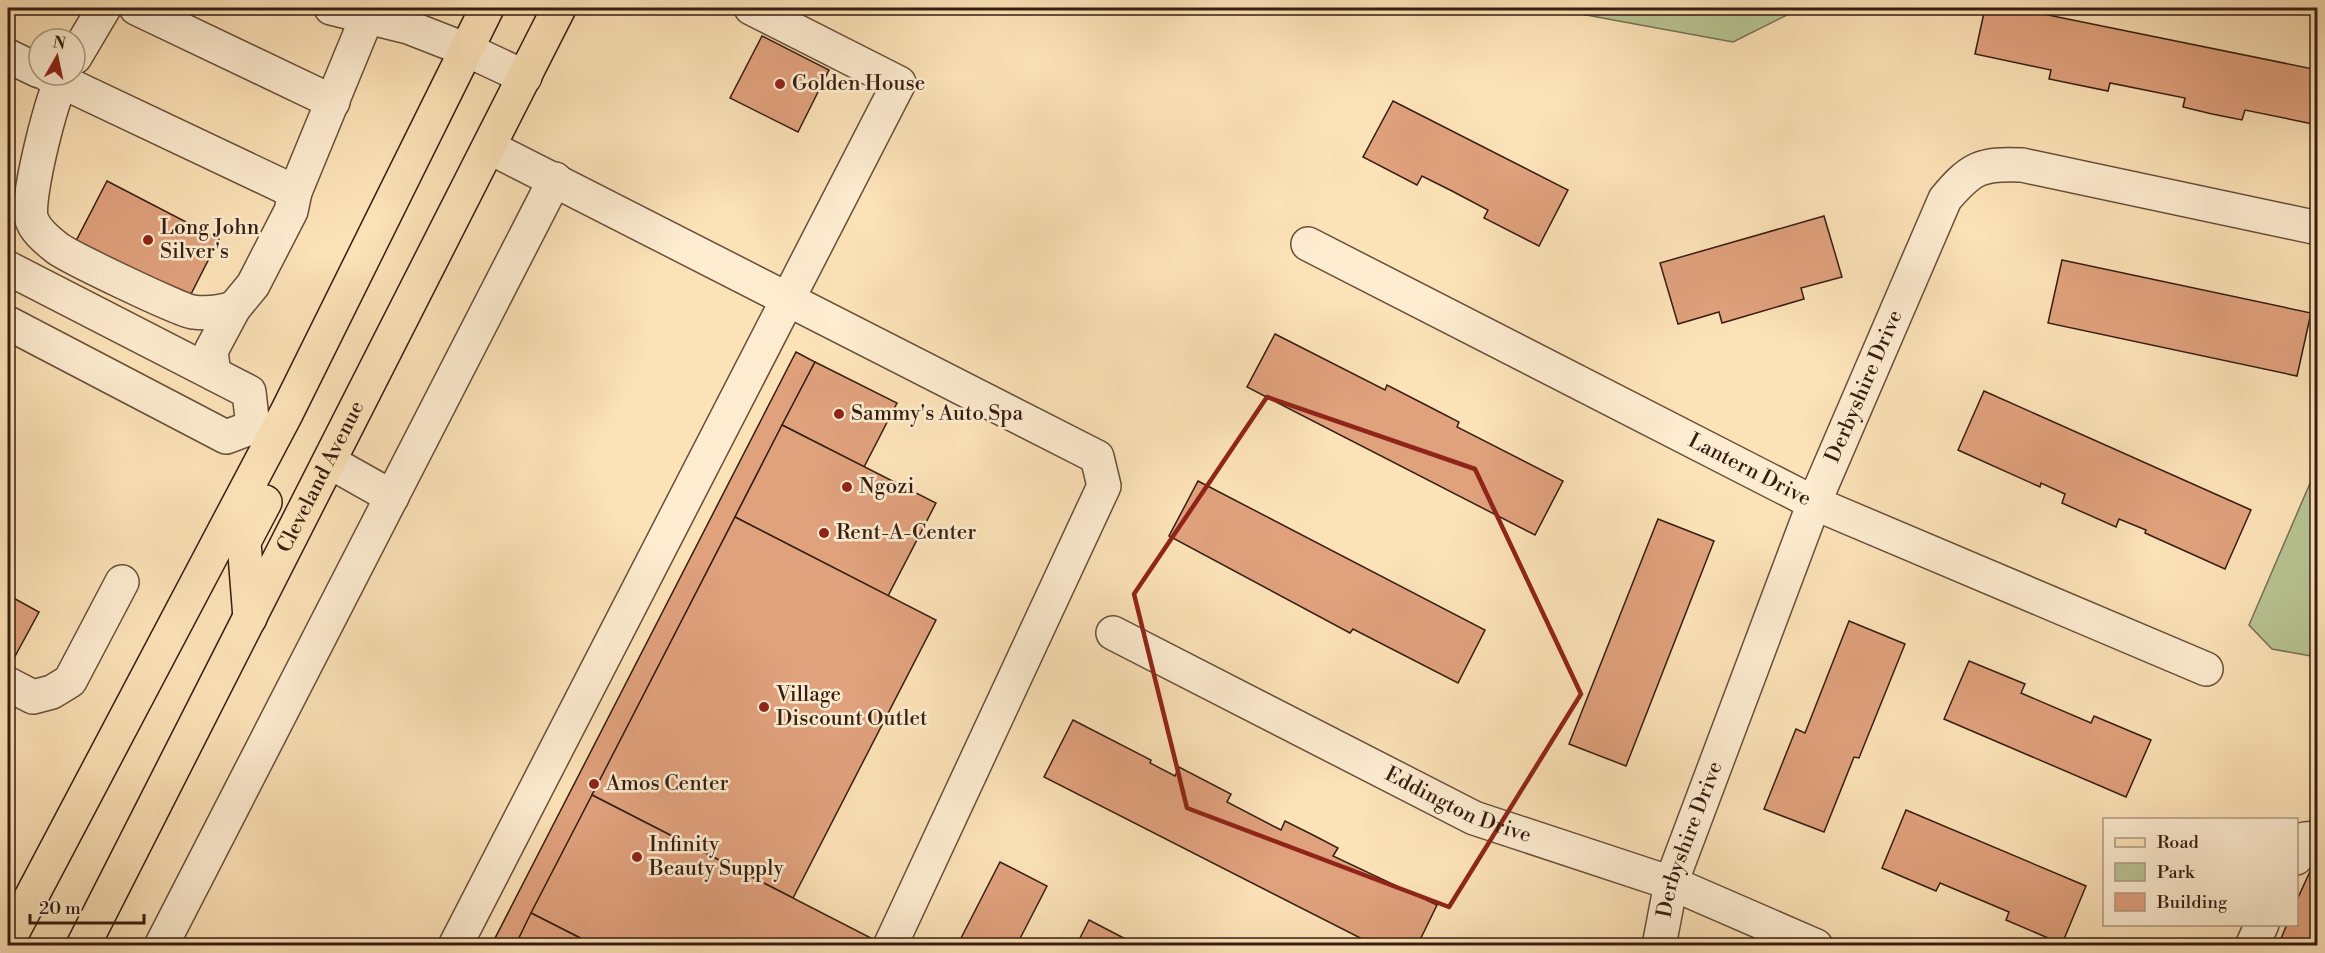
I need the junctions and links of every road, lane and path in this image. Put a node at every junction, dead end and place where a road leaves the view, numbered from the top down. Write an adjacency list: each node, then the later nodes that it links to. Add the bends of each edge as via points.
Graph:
1 (104, 8): 8 (street)
2 (135, 8): 15 (street)
3 (331, 8): 7 (street)
4 (487, 8): 9 (main road)
5 (560, 8): 12 (main road, Cleveland Avenue)
6 (751, 8): 24 (street, via 899,82)
7 (364, 12): 9 (street); 15 (street)
8 (87, 31)
9 (467, 50): 12 (street); 28 (main road)
10 (8, 56): 11 (street)
11 (27, 62)
12 (525, 77): 16 (main road, Cleveland Avenue)
13 (54, 87): 19 (street, via 31,202)
14 (87, 87): 18 (street)
15 (333, 102): 18 (street)
16 (489, 147): 17 (street); 29 (main road, Cleveland Avenue)
17 (555, 179): 24 (street); 30 (street)
18 (295, 192): 25 (street, via 291,212 253,285)
19 (32, 218): 22 (street, via 22,249); 25 (street, via 39,232 58,249 191,312 218,313)
20 (2318, 228): 31 (street, Derbyshire Drive, via 2022,165 1992,164 1964,176 1945,199)
21 (1308, 244): 31 (street, Lantern Drive)
22 (8, 258)
23 (8, 268): 27 (street)
24 (788, 299): 44 (street); 45 (street, via 1097,457 1104,486)
25 (234, 308): 27 (street, via 211,351)
26 (8, 323): 28 (street, via 226,437)
27 (214, 374): 28 (street, via 249,392)
28 (263, 432): 33 (main road, via 277,479 244,542); 41 (main road)
29 (330, 462): 30 (street); 33 (main road, Cleveland Avenue)
30 (392, 497): 43 (street)
31 (1814, 503): 35 (street, Lantern Drive); 39 (street, Derbyshire Drive)
32 (122, 582): 36 (street, via 70,681 33,697)
33 (250, 618): 42 (main road, Cleveland Avenue)
34 (1113, 633): 39 (street, Eddington Drive, via 1474,818)
35 (2206, 669)
36 (8, 684)
37 (2318, 838): 38 (street, via 2305,839)
38 (2298, 854)
39 (1671, 883): 46 (street, Derbyshire Drive); 47 (street, Eddington Drive)
40 (2261, 926): 48 (street)
41 (8, 941)
42 (83, 945)
43 (161, 945)
44 (455, 945)
45 (890, 945)
46 (1659, 945)
47 (1816, 945)
48 (2252, 945)

